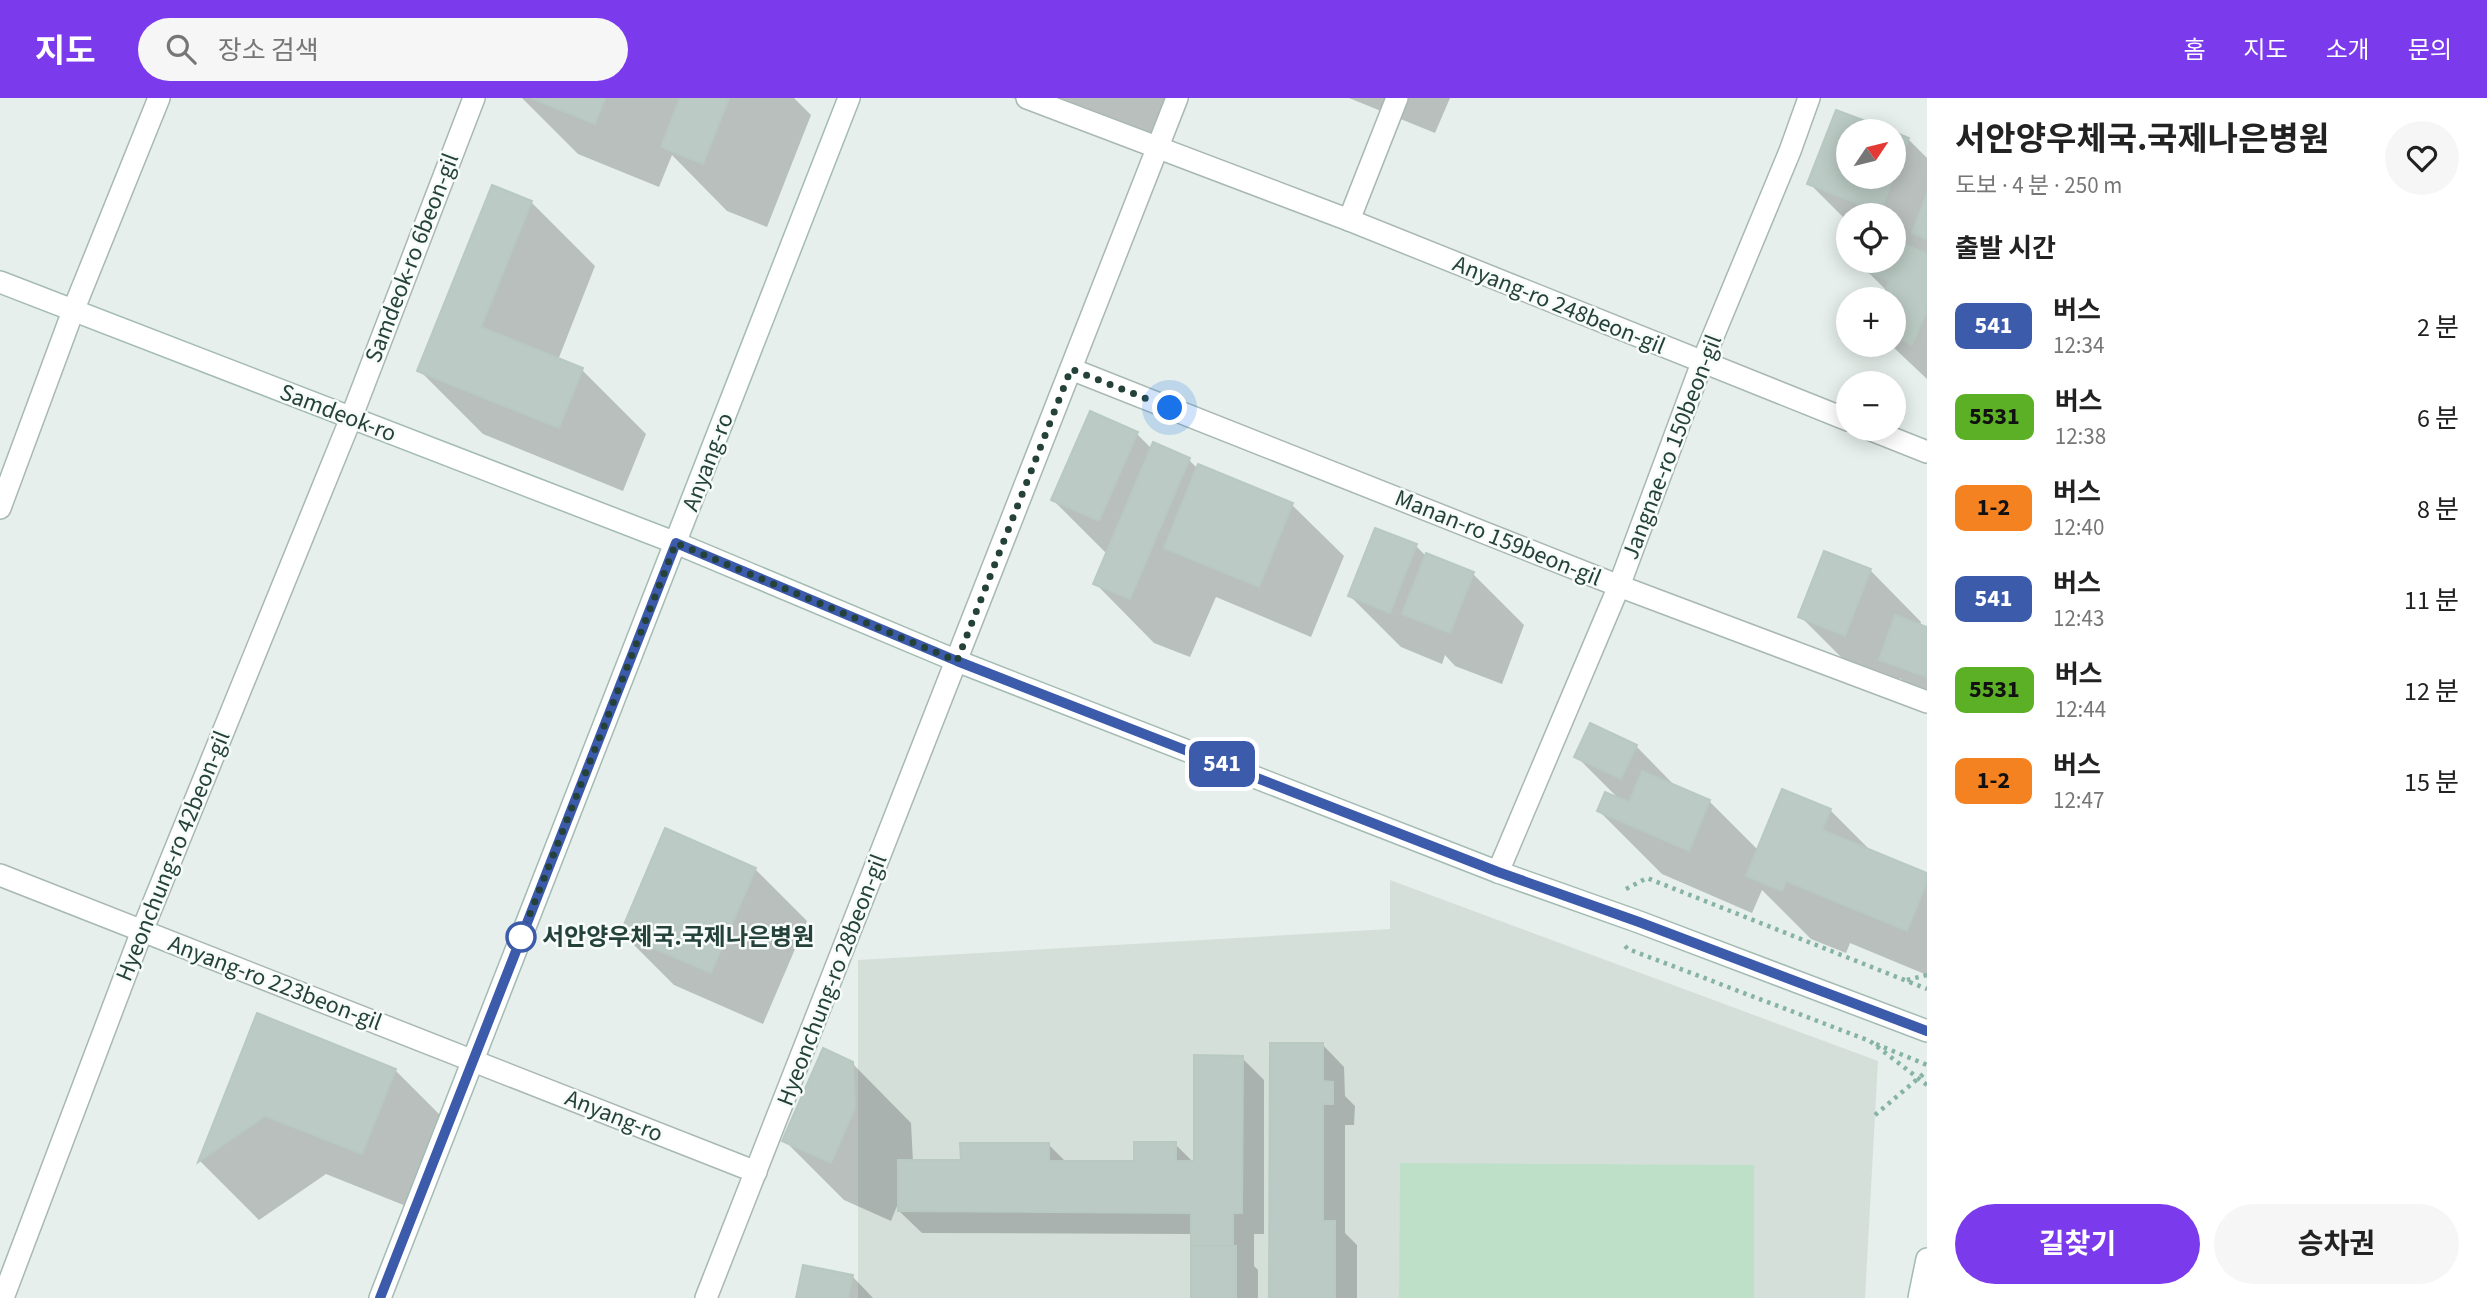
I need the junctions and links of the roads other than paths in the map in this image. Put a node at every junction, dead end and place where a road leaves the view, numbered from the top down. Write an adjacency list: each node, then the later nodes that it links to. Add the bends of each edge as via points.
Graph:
1 (159, 98): 11 (street)
2 (474, 98): 15 (street, Samdeok-ro 6beon-gil)
3 (849, 98): 19 (street, Anyang-ro)
4 (1027, 98): 8 (street, Anyang-ro 248beon-gil)
5 (1177, 98): 8 (street, Hyeonchung-ro 28beon-gil)
6 (1397, 98): 9 (street)
7 (1809, 98): 12 (street, Jangnae-ro 150beon-gil)
8 (1157, 147): 9 (street, Anyang-ro 248beon-gil); 13 (street, Hyeonchung-ro 28beon-gil)
9 (1349, 220): 12 (street, Anyang-ro 248beon-gil)
10 (0, 282): 11 (street, Samdeok-ro)
11 (73, 312): 15 (street, Samdeok-ro); 18 (street)
12 (1702, 363): 14 (street, Anyang-ro 248beon-gil); 20 (street, Jangnae-ro 150beon-gil)
13 (1071, 369): 20 (street, Manan-ro 159beon-gil); 21 (street, Hyeonchung-ro 28beon-gil)
14 (1836, 415)
15 (351, 418): 19 (street, Samdeok-ro); 25 (street, Hyeonchung-ro 42beon-gil)
16 (1899, 441): 17 (street)
17 (1927, 452)
18 (0, 508)
19 (676, 543): 21 (street, Samdeok-ro); 27 (street, Anyang-ro)
20 (1619, 586): 22 (street, Manan-ro 159beon-gil); 23 (street, Jangnae-ro 150beon-gil)
21 (957, 661): 23 (street, Samdeok-ro); 28 (street, Hyeonchung-ro 28beon-gil)
22 (1927, 702)
23 (1498, 872): 26 (street, Samdeok-ro)
24 (0, 875): 25 (street, Anyang-ro 223beon-gil)
25 (142, 931): 27 (street, Anyang-ro 223beon-gil); 30 (street, Hyeonchung-ro 42beon-gil)
26 (1927, 1031)
27 (472, 1060): 28 (street, Anyang-ro); 31 (street, Anyang-ro)
28 (756, 1172): 32 (street, Hyeonchung-ro 28beon-gil)
29 (1927, 1259): 33 (street)
30 (3, 1298)
31 (380, 1298)
32 (706, 1298)
33 (1919, 1298)

